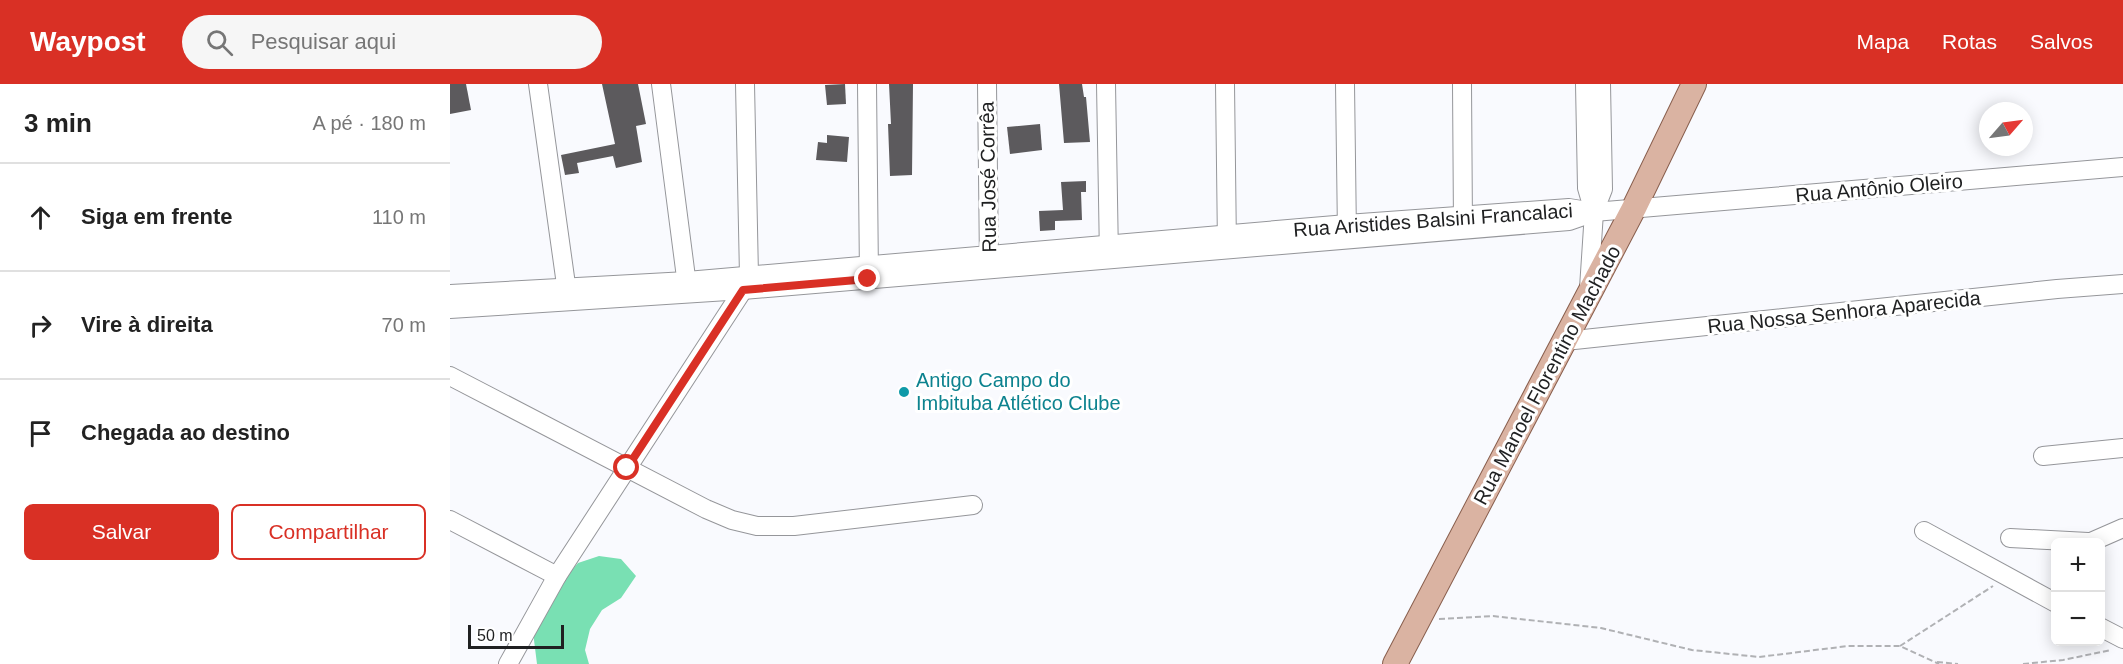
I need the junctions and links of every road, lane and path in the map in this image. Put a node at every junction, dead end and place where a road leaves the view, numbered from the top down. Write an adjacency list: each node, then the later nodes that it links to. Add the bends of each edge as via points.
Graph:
1 (538, 84): 26 (street)
2 (661, 84): 24 (street)
3 (745, 84): 22 (street)
4 (867, 84): 21 (street)
5 (987, 84): 20 (street, Rua José Corrêa)
6 (1106, 84): 19 (street)
7 (1225, 84): 18 (street)
8 (1345, 84): 17 (street)
9 (1462, 84): 16 (street)
10 (1585, 84): 15 (street, via 1587,188)
11 (1601, 84): 15 (street, via 1603,189)
12 (1694, 84): 14 (main road, Rua Manoel Florentino Machado)
13 (2123, 167): 14 (street, Rua Antônio Oleiro)
14 (1634, 208): 15 (street, Rua Antônio Oleiro); 25 (main road, Rua Manoel Florentino Machado)
15 (1594, 212): 16 (street, Rua Aristides Balsini Francalaci, via 1569,221); 25 (street)
16 (1463, 222): 17 (street, Rua Aristides Balsini Francalaci)
17 (1347, 232): 18 (street, Rua Aristides Balsini Francalaci)
18 (1227, 242): 19 (street, Rua Aristides Balsini Francalaci)
19 (1109, 252): 20 (street, Rua Aristides Balsini Francalaci)
20 (989, 262): 21 (street, Rua Aristides Balsini Francalaci)
21 (868, 272): 22 (street, Rua Aristides Balsini Francalaci)
22 (746, 283): 24 (street, Rua Aristides Balsini Francalaci); 32 (street)
23 (2123, 285): 28 (street, Rua Nossa Senhora Aparecida)
24 (688, 288): 26 (street, Rua Aristides Balsini Francalaci)
25 (1588, 295): 28 (main road, Rua Manoel Florentino Machado)
26 (567, 296): 27 (street, Rua Aristides Balsini Francalaci)
27 (451, 297)
28 (1565, 340): 43 (main road, Rua Manoel Florentino Machado)
29 (450, 376): 32 (street)
30 (2123, 448): 31 (street)
31 (2043, 456)
32 (627, 468): 33 (street, via 706,509 757,526 794,526); 40 (street)
33 (973, 505)
34 (450, 520): 40 (street)
35 (2123, 528): 38 (street)
36 (1924, 531): 41 (street)
37 (2010, 538): 39 (street)
38 (2101, 538)
39 (2051, 541)
40 (557, 576): 48 (street)
41 (2008, 577): 42 (street); 46 (path)
42 (2051, 601)
43 (1418, 620): 46 (path, via 1493,616 1580,625 1692,650 1759,657 1848,646); 49 (main road, Rua Manoel Florentino Machado)
44 (2105, 632): 45 (street)
45 (2118, 644): 51 (path, via 2063,660)
46 (1900, 646): 47 (path)
47 (1938, 663): 50 (path)
48 (508, 664)
49 (1395, 664)
50 (1959, 664)
51 (2023, 664)

